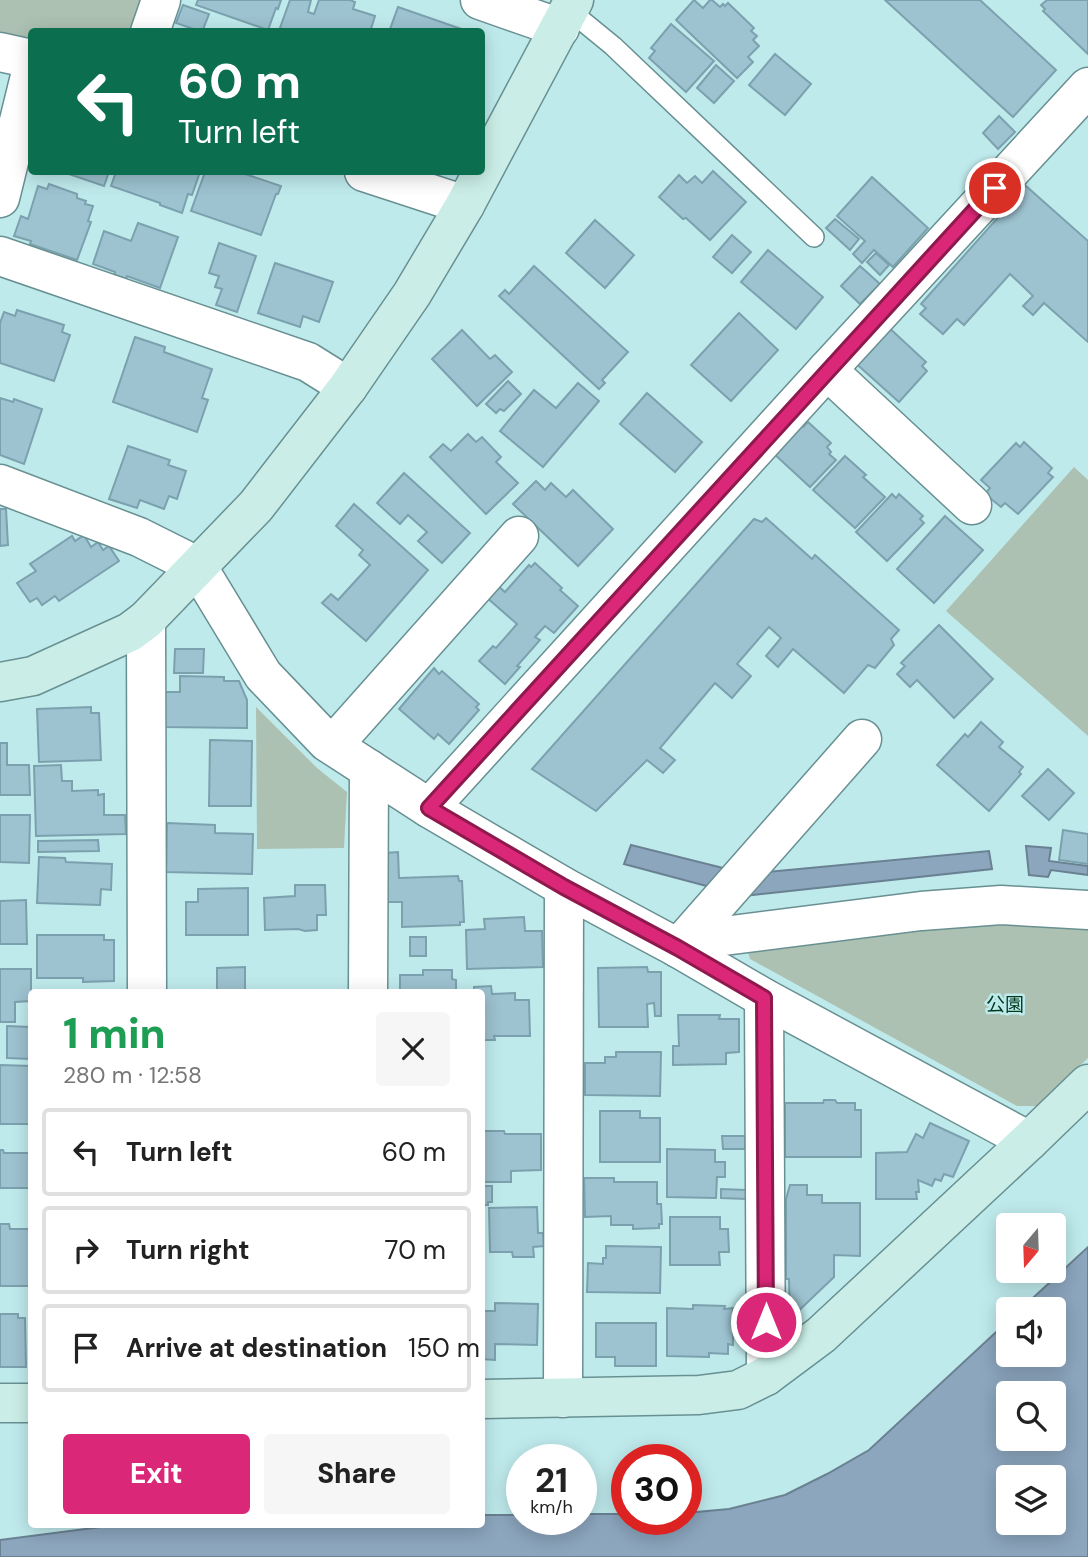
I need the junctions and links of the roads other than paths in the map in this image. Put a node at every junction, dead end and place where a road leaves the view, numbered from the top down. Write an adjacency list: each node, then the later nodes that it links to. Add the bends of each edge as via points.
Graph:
1 (161, 0): 4 (street)
2 (480, 0): 3 (street)
3 (568, 13): 9 (street); 14 (lane, via 613,46)
4 (151, 28)
5 (0, 52): 6 (street)
6 (28, 58)
7 (28, 84): 12 (street)
8 (1088, 87): 16 (street)
9 (485, 168)
10 (373, 175): 13 (street)
11 (481, 175): 13 (street)
12 (0, 198)
13 (465, 205): 17 (street, via 412,294)
14 (814, 236)
15 (0, 256): 17 (street, via 308,362)
16 (827, 370): 19 (street); 27 (street)
17 (348, 387): 21 (street, via 256,506)
18 (0, 484): 21 (street, via 139,537)
19 (972, 505)
20 (519, 536): 25 (street)
21 (197, 566): 22 (street); 25 (street, via 263,675)
22 (146, 620): 23 (street, via 130,632 33,676); 31 (street)
23 (0, 682)
24 (862, 739): 30 (street)
25 (332, 745): 26 (street)
26 (369, 769): 27 (street); 32 (street)
27 (429, 808): 28 (street)
28 (564, 887): 30 (street); 37 (street)
29 (1088, 910): 30 (street, via 1001,905 921,911 708,938)
30 (678, 948): 33 (street)
31 (146, 989)
32 (368, 989)
33 (764, 998): 35 (street); 36 (street)
34 (1088, 1084): 35 (street)
35 (1030, 1141): 36 (street, via 821,1335)
36 (766, 1377): 37 (street, via 738,1390 699,1395)
37 (563, 1398): 38 (street)
38 (485, 1399)
39 (0, 1403): 40 (street)
40 (28, 1403)

